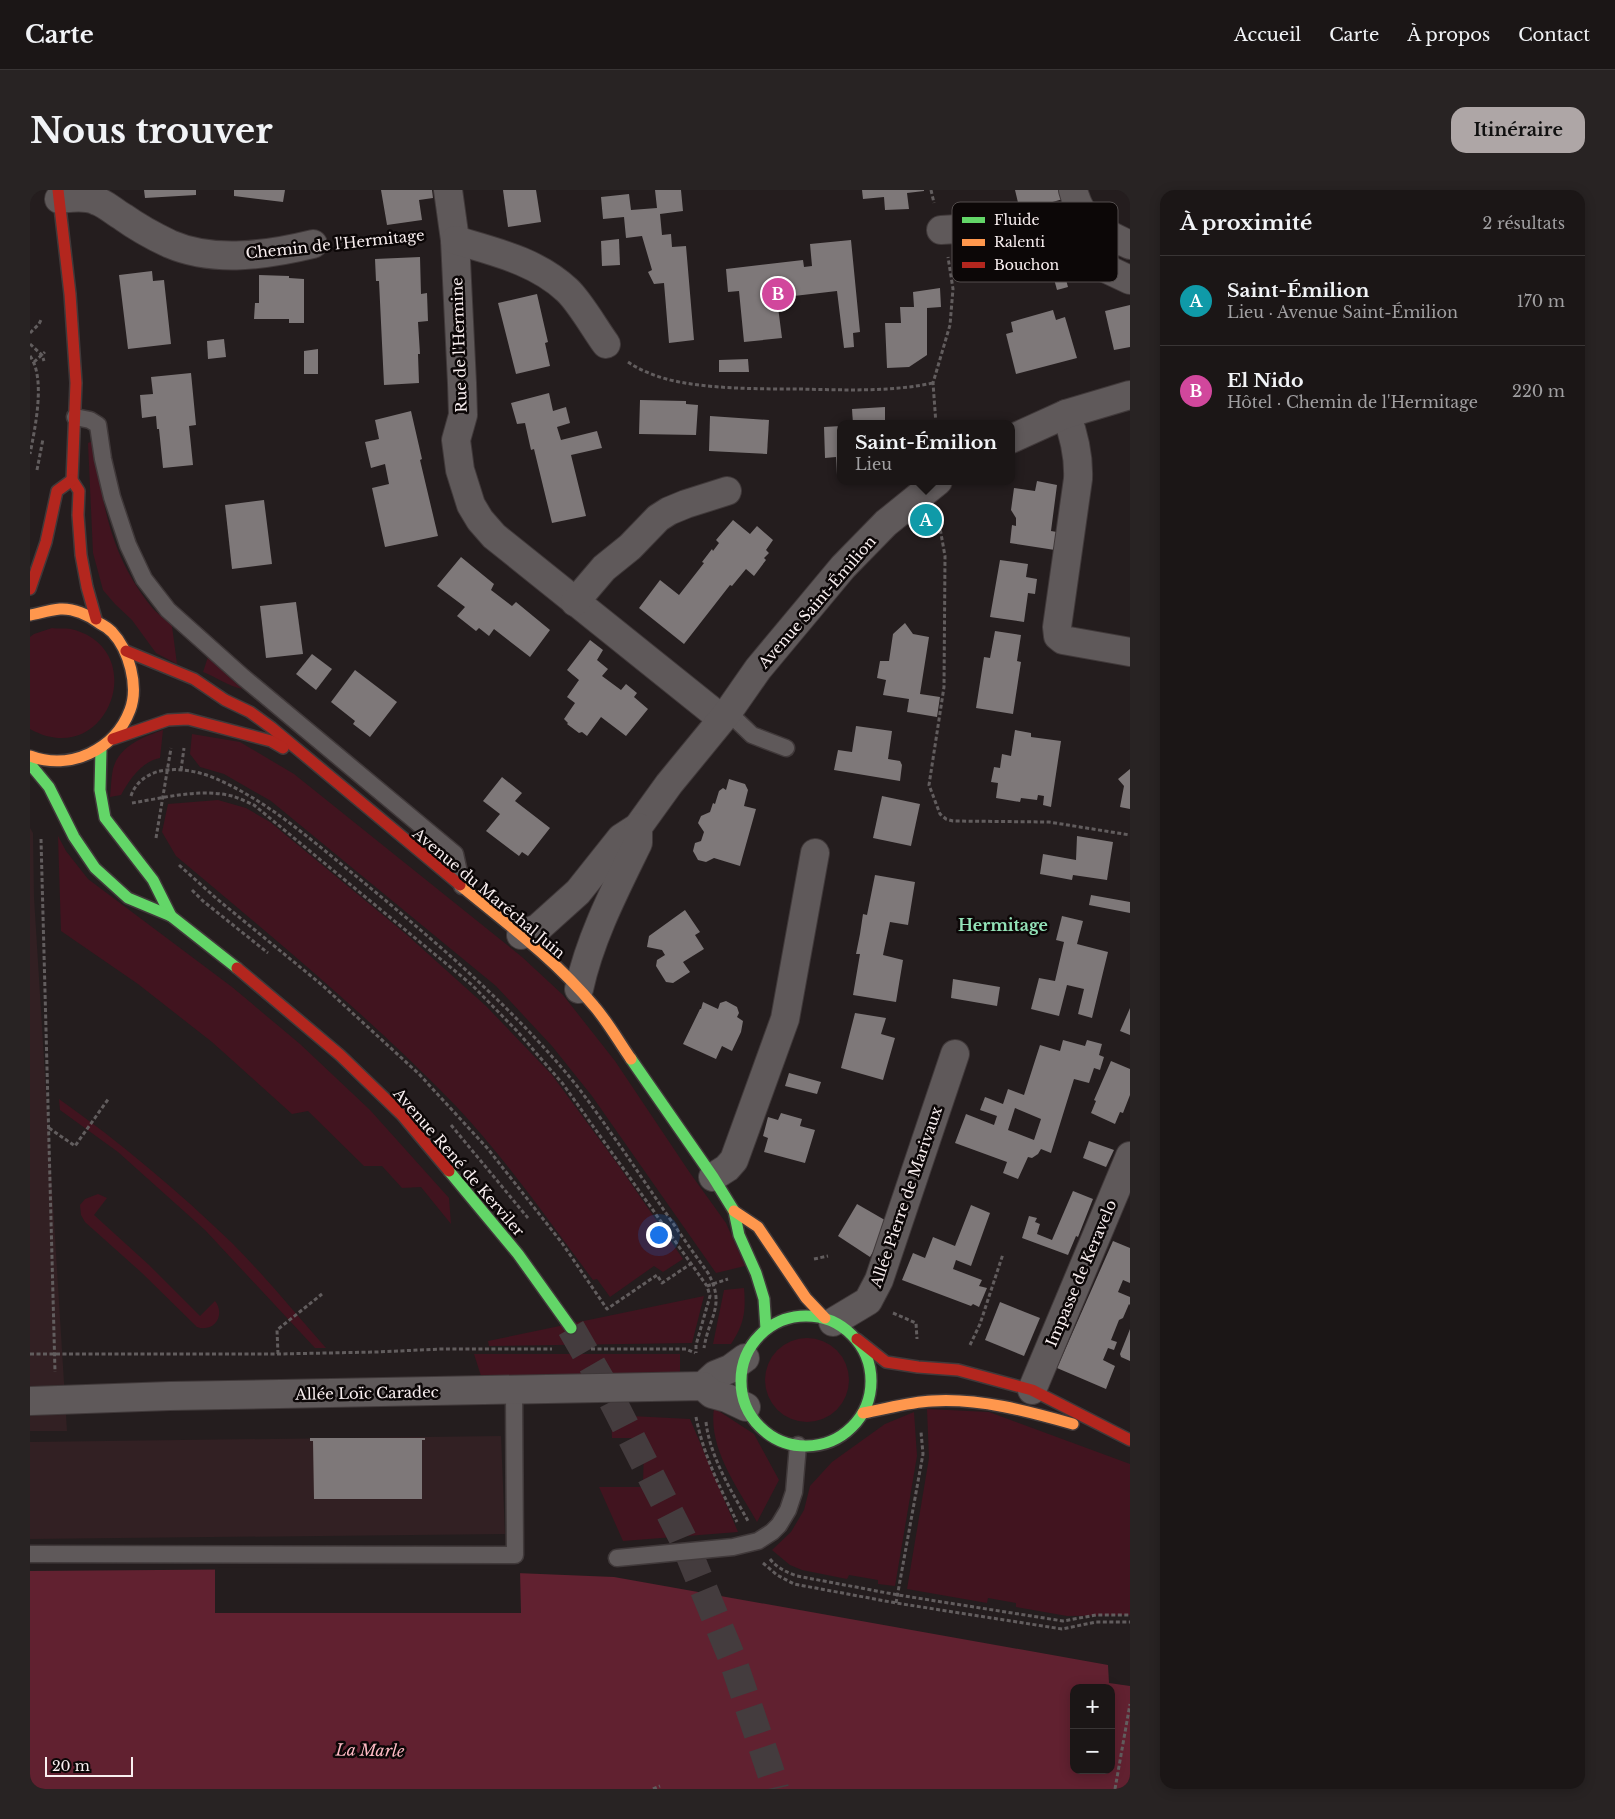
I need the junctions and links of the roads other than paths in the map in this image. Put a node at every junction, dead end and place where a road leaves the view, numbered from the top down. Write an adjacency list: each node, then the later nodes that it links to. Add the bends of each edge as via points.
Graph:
1 (448, 190): 8 (street, Rue de l'Hermine)
2 (1073, 190): 4 (street)
3 (58, 194): 9 (street, Chemin de l'Hermitage, via 97,200 139,228 192,251 208,254 270,253); 16 (main road, via 70,294)
4 (1078, 202)
5 (952, 229): 6 (street)
6 (941, 230)
7 (1118, 239): 10 (street)
8 (455, 240): 13 (street, via 513,257 546,273 569,292); 22 (street, Rue de l'Hermine, via 463,415 456,440 460,470 471,505 494,536)
9 (313, 244)
10 (1130, 245)
11 (1118, 274): 12 (street)
12 (1130, 280)
13 (606, 344)
14 (1130, 395): 15 (street)
15 (1066, 414): 17 (street); 26 (street, via 1078,463 1078,479 1058,636 1063,640)
16 (75, 416): 18 (main road); 36 (lane, via 98,425 112,497 128,545 144,579 168,610 264,696 454,854)
17 (1015, 437)
18 (72, 480): 21 (main road, via 57,491 46,542); 24 (main road, via 79,491 81,555)
19 (934, 485): 27 (street, Avenue Saint-Émilion, via 886,523 843,567 758,669)
20 (727, 491): 22 (street, via 686,504 658,518 604,568)
21 (30, 589)
22 (576, 602): 27 (street, Rue de l'Hermine)
23 (30, 615): 24 (main road, via 58,609)
24 (96, 619): 25 (main road, via 113,633)
25 (126, 652): 28 (main road, via 133,669 132,707); 32 (main road, Avenue du Maréchal Juin, via 194,679 250,712)
26 (1130, 652)
27 (725, 716): 29 (lane, via 752,735); 34 (street, Avenue Saint-Émilion)
28 (113, 739): 30 (main road); 32 (main road, Avenue du Maréchal Juin, via 168,720 188,719 271,741)
29 (786, 748)
30 (101, 749): 31 (main road, via 81,758 60,762); 37 (main road, Avenue René de Kerviler, via 100,790 105,818 152,880)
31 (30, 756)
32 (310, 762): 36 (main road, Avenue du Maréchal Juin)
33 (30, 764): 37 (main road, Avenue René de Kerviler, via 49,787 74,837 95,868 128,898)
34 (638, 827): 38 (street, Avenue Saint-Émilion, via 621,838 578,892 538,928); 39 (street, Avenue Saint-Émilion, via 638,843 594,939)
35 (815, 853): 42 (street, via 785,1019 734,1160)
36 (462, 889): 38 (main road, Avenue du Maréchal Juin)
37 (171, 916): 45 (main road, Avenue René de Kerviler, via 268,993 402,1115 518,1254)
38 (522, 935): 39 (main road, Avenue du Maréchal Juin)
39 (579, 989): 42 (main road, Avenue du Maréchal Juin, via 595,1007)
40 (955, 1054): 44 (street, Allée Pierre de Marivaux, via 880,1280 868,1301)
41 (1130, 1156): 48 (street, Impasse de Keravelo)
42 (713, 1177): 43 (main road, Avenue du Maréchal Juin)
43 (734, 1211): 44 (main road, Avenue du Maréchal Juin, via 758,1227 806,1298); 46 (main road, Avenue du Maréchal Juin, via 739,1235 764,1299)
44 (836, 1324): 46 (main road, via 806,1316 778,1322); 48 (main road, Avenue du Maréchal Juin, via 886,1362 958,1370); 53 (main road, via 864,1350 870,1371 870,1392)
45 (571, 1328)
46 (766, 1329): 47 (main road)
47 (745, 1358): 50 (street, via 714,1375); 52 (main road, via 742,1391)
48 (1032, 1390): 54 (main road, Avenue du Maréchal Juin)
49 (514, 1391): 50 (street, Allée Loïc Caradec); 51 (street, Allée Loïc Caradec); 56 (lane, via 515,1555)
50 (699, 1399): 52 (street, Allée Loïc Caradec, via 712,1394)
51 (43, 1400)
52 (746, 1407): 55 (main road, via 767,1433)
53 (862, 1413): 54 (main road, Avenue du Maréchal Juin, via 927,1402 972,1402 1038,1415); 55 (main road, via 842,1435 813,1446)
54 (1130, 1440)
55 (798, 1446): 57 (lane, via 794,1492 788,1510 780,1525 758,1541 733,1547)
56 (30, 1554)
57 (616, 1558)

